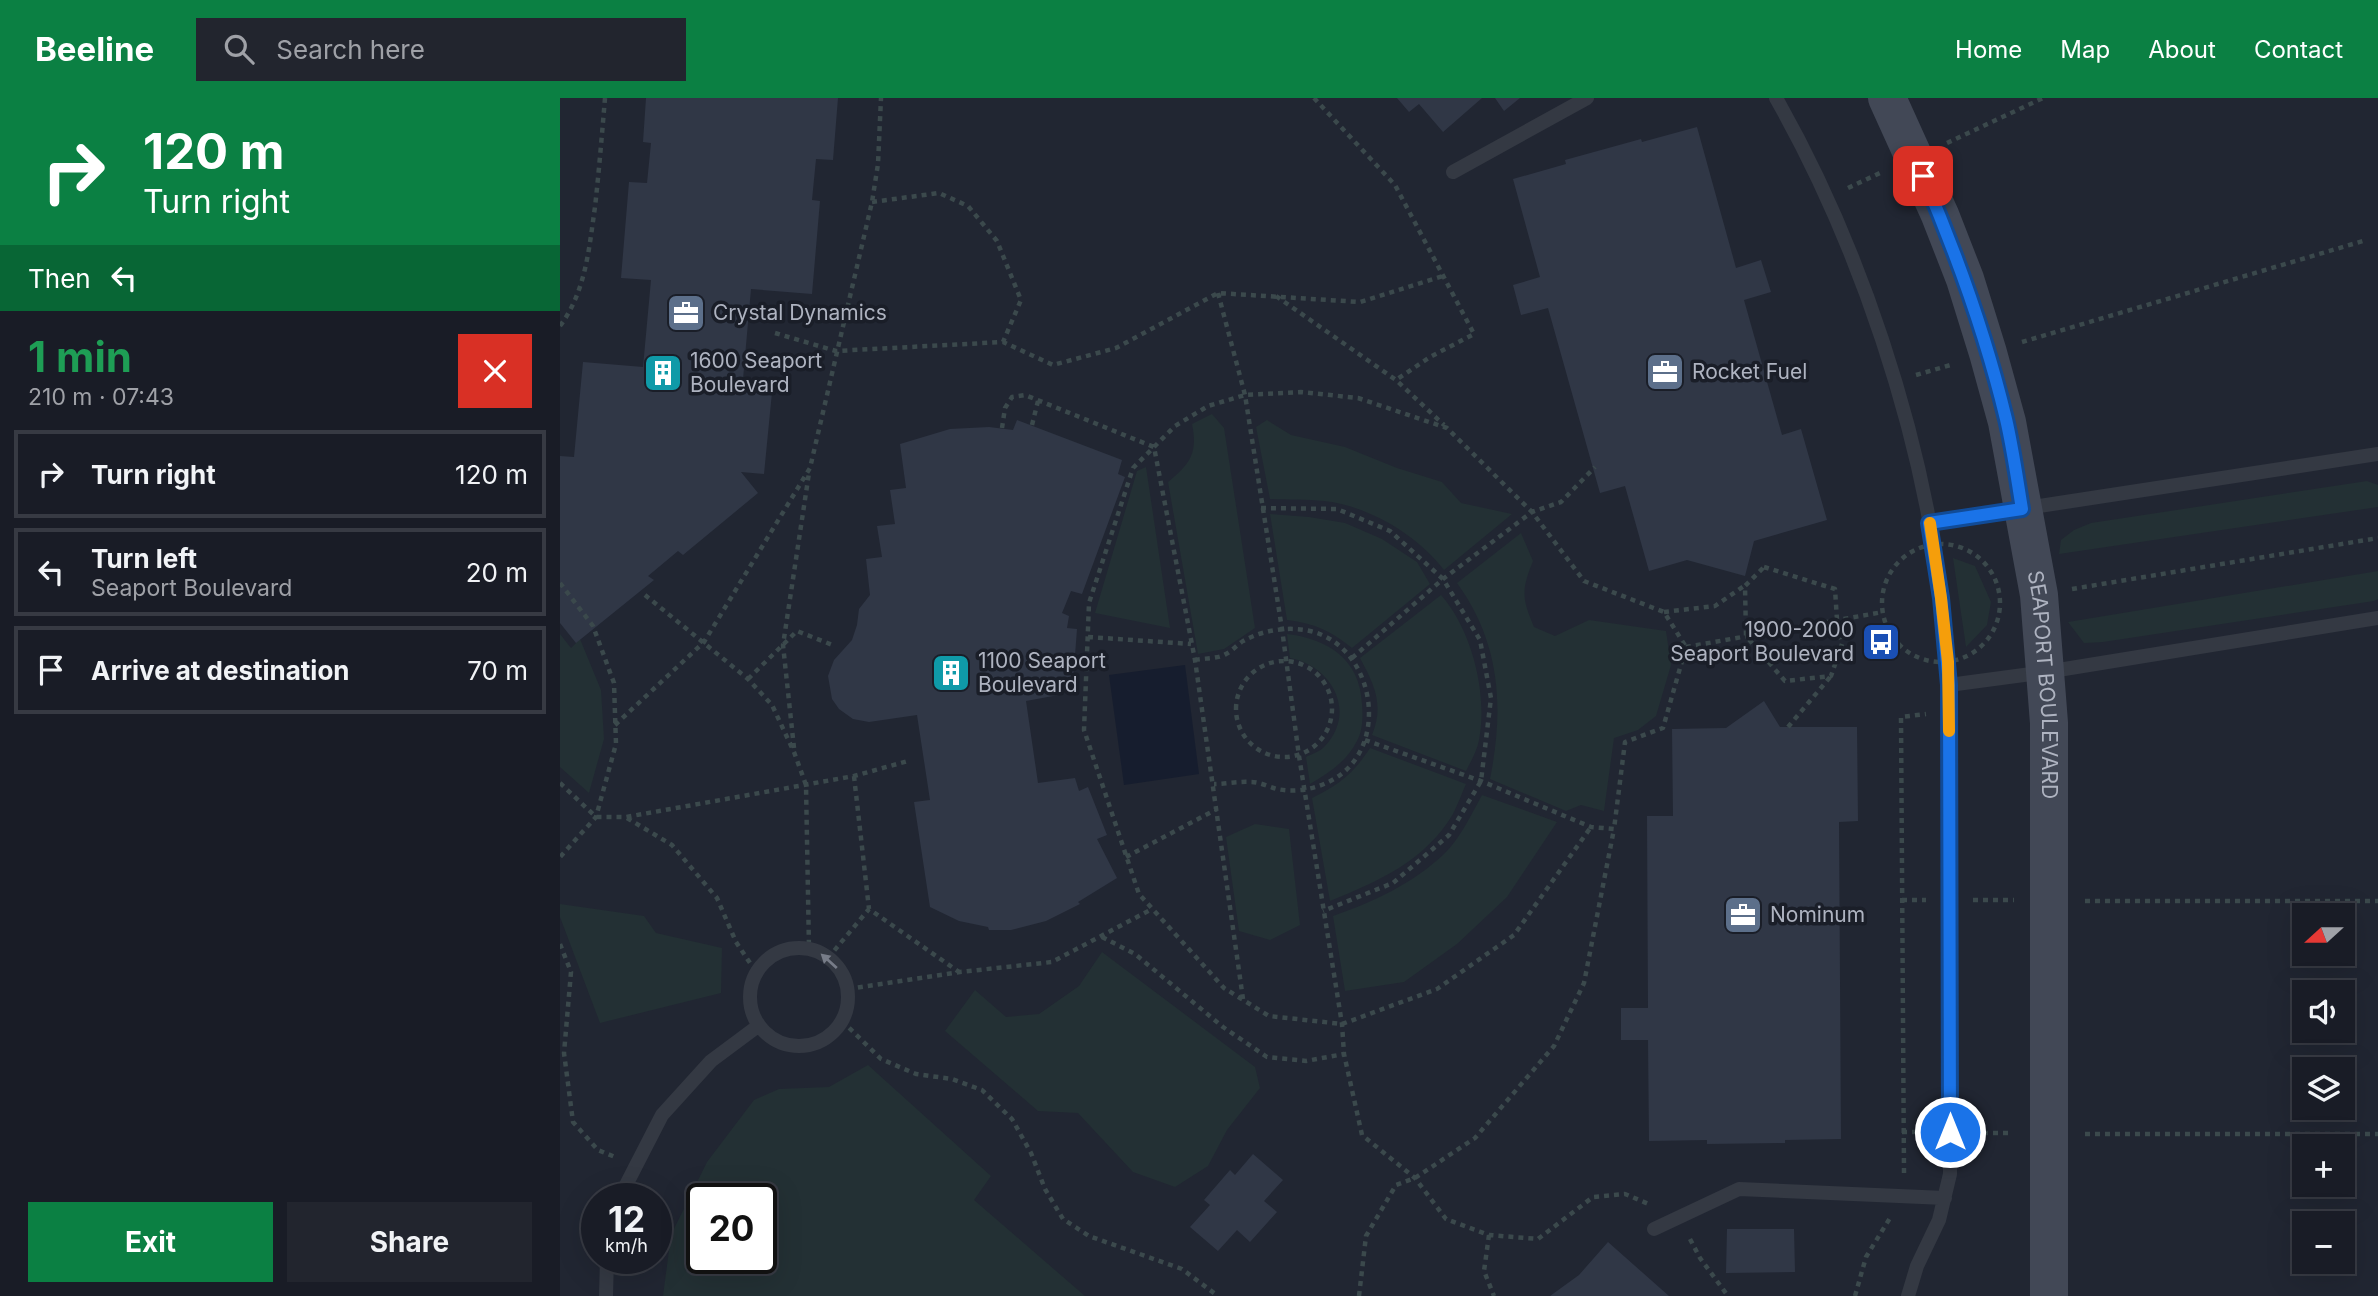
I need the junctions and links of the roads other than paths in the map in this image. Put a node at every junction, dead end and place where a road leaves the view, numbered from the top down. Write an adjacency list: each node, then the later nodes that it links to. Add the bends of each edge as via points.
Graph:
1 (1587, 98): 4 (lane)
2 (1776, 98): 7 (lane, via 1849,252 1895,382)
3 (1887, 98): 6 (main road, SEAPORT BOULEVARD, via 1965,279 2007,422)
4 (1453, 172)
5 (2378, 454): 6 (lane)
6 (2022, 509): 7 (lane); 9 (main road, SEAPORT BOULEVARD, via 2039,594)
7 (1929, 523): 10 (lane)
8 (2378, 618): 9 (lane)
9 (2046, 672): 10 (lane); 18 (main road, SEAPORT BOULEVARD)
10 (1949, 685): 13 (lane, via 1950,1174)
11 (758, 1026): 11 (lane, one-way to 11, via 785,1045 818,1043 842,1021 848,989 842,974 828,958 809,949 787,949 773,955 755,972 749,996); 12 (lane, via 711,1061 662,1115)
12 (627, 1183)
13 (1945, 1198): 14 (lane, via 1739,1189); 17 (lane)
14 (1654, 1229)
15 (607, 1274): 16 (lane)
16 (606, 1296)
17 (1908, 1296)
18 (2049, 1296)

